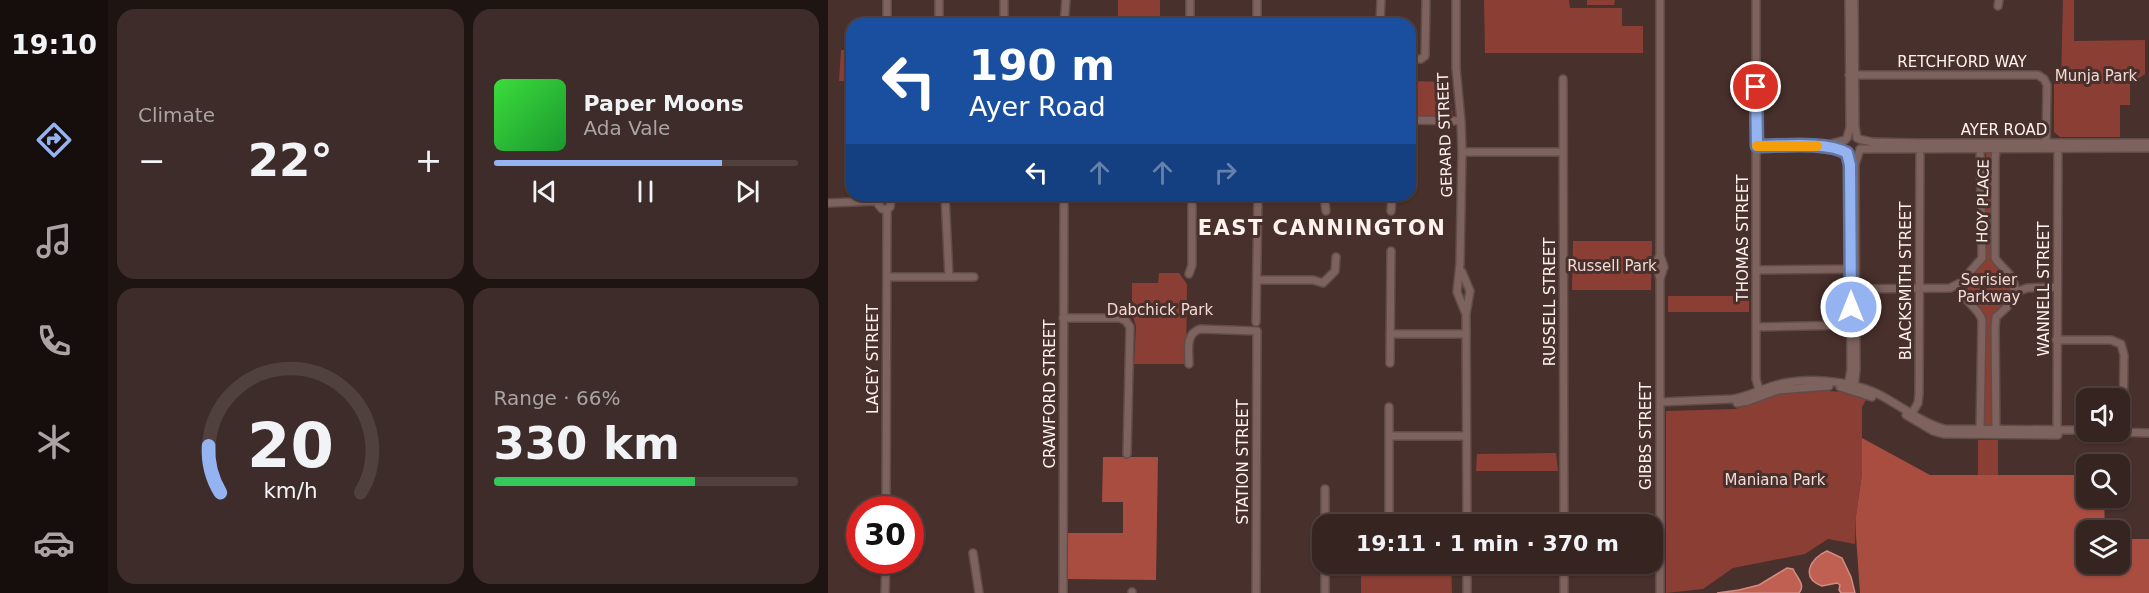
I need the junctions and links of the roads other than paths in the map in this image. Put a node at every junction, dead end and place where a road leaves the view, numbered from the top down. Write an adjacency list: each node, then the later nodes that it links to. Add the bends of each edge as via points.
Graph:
1 (887, 0): 14 (street)
2 (939, 0): 15 (street)
3 (1004, 0): 16 (street)
4 (1064, 0): 17 (street)
5 (1190, 0): 18 (street)
6 (1257, 0): 19 (street)
7 (1381, 0): 20 (street)
8 (1426, 0): 21 (street, via 1425,56)
9 (1660, 0): 83 (street, GIBBS STREET, via 1660,255 1656,263 1660,279)
10 (1756, 0): 30 (street, THOMAS STREET)
11 (1849, 0): 22 (street)
12 (1854, 0): 22 (street)
13 (1455, 2): 25 (street, GERARD STREET)
14 (887, 18)
15 (939, 18)
16 (1004, 18)
17 (1064, 18)
18 (1190, 18)
19 (1257, 18)
20 (1380, 18)
21 (1416, 59)
22 (1852, 75): 26 (street); 27 (street); 29 (street, RETCHFORD WAY, via 2038,75 2047,86)
23 (1563, 79): 38 (street, RUSSELL STREET)
24 (1416, 120): 25 (street)
25 (1461, 121): 40 (street, GERARD STREET)
26 (1846, 139): 27 (street); 31 (street); 39 (street)
27 (1858, 139): 32 (street, AYER ROAD); 37 (street)
28 (2149, 143): 33 (street, AYER ROAD)
29 (2046, 144): 33 (street, AYER ROAD); 35 (street, AYER ROAD)
30 (1757, 146): 31 (street); 57 (street, THOMAS STREET)
31 (1820, 146): 39 (street)
32 (1920, 146): 34 (street, AYER ROAD); 37 (street, AYER ROAD); 65 (street, BLACKSMITH STREET)
33 (2058, 146): 35 (street, AYER ROAD); 36 (street, AYER ROAD); 64 (street, WANNELL STREET)
34 (1980, 147): 35 (street, AYER ROAD); 63 (street, via 1982,258)
35 (1997, 147): 67 (street, HOY PLACE, via 1995,258 2009,273)
36 (2149, 148)
37 (1860, 150): 39 (street, via 1854,154); 56 (street, via 1855,165)
38 (1563, 152): 40 (street); 101 (street, RUSSELL STREET)
39 (1846, 152): 56 (street, via 1850,165)
40 (1462, 153): 55 (street, GERARD STREET)
41 (878, 201): 49 (street); 50 (street, via 882,209)
42 (891, 201): 50 (street)
43 (945, 201): 60 (street)
44 (1064, 201): 71 (street, CRAWFORD STREET)
45 (1191, 201): 58 (street)
46 (1258, 201): 62 (street)
47 (1325, 201): 51 (street)
48 (1391, 201): 52 (street)
49 (828, 203)
50 (887, 209): 59 (street, LACEY STREET)
51 (1326, 211)
52 (1390, 211)
53 (1391, 251): 75 (street)
54 (1336, 257): 62 (street, via 1335,271 1323,283)
55 (1460, 263): 70 (street, GERARD STREET, via 1457,292); 70 (street, GERARD STREET, via 1470,291)
56 (1853, 269): 57 (street); 68 (street)
57 (1757, 270): 74 (street, THOMAS STREET)
58 (1189, 274)
59 (886, 277): 60 (street); 97 (street, LACEY STREET)
60 (949, 277): 61 (street)
61 (974, 277)
62 (1257, 280): 72 (street)
63 (1964, 281): 66 (street); 69 (street)
64 (2057, 287): 67 (street); 77 (street, WANNELL STREET)
65 (1920, 288): 66 (street); 68 (street); 85 (street, BLACKSMITH STREET, via 1920,394)
66 (1950, 288): 69 (street)
67 (2015, 288): 88 (street, via 2007,307 1996,317)
68 (1853, 289): 73 (street)
69 (1963, 296): 87 (street, via 1982,320)
70 (1466, 314): 76 (street, GERARD STREET)
71 (1063, 318): 95 (street, via 1120,318 1130,327); 109 (street, CRAWFORD STREET)
72 (1256, 322)
73 (1854, 325): 74 (street); 80 (street)
74 (1757, 327): 82 (street, THOMAS STREET, via 1756,379)
75 (1390, 334): 76 (street); 78 (street)
76 (1466, 334): 93 (street, GERARD STREET)
77 (2056, 340): 81 (street, via 2111,340 2121,344); 89 (street, WANNELL STREET)
78 (1390, 363)
79 (1189, 364): 110 (street, STATION STREET, via 1190,336 1195,330 1257,331)
80 (1851, 387): 82 (street, via 1791,387); 85 (street, via 1876,393)
81 (2122, 388)
82 (1764, 392): 83 (street, via 1740,403)
83 (1660, 402): 114 (street, GIBBS STREET)
84 (1389, 407): 94 (street)
85 (1911, 415): 87 (street, via 1939,428)
86 (2076, 431): 89 (street)
87 (1980, 432): 88 (street)
88 (1996, 432): 89 (street)
89 (2057, 432): 90 (street)
90 (2076, 432)
91 (2130, 432): 92 (street)
92 (2149, 433)
93 (1466, 435): 94 (street); 100 (street, GERARD STREET)
94 (1389, 436): 99 (street)
95 (1127, 454)
96 (1325, 489): 98 (street)
97 (886, 496)
98 (1325, 514)
99 (1389, 514)
100 (1467, 514)
101 (1564, 514)
102 (973, 553): 108 (street)
103 (885, 574): 107 (street)
104 (1325, 574): 111 (street)
105 (1467, 574): 112 (street)
106 (1564, 574): 113 (street)
107 (885, 593)
108 (978, 593)
109 (1063, 593)
110 (1256, 593)
111 (1325, 593)
112 (1467, 593)
113 (1564, 593)
114 (1660, 593)

